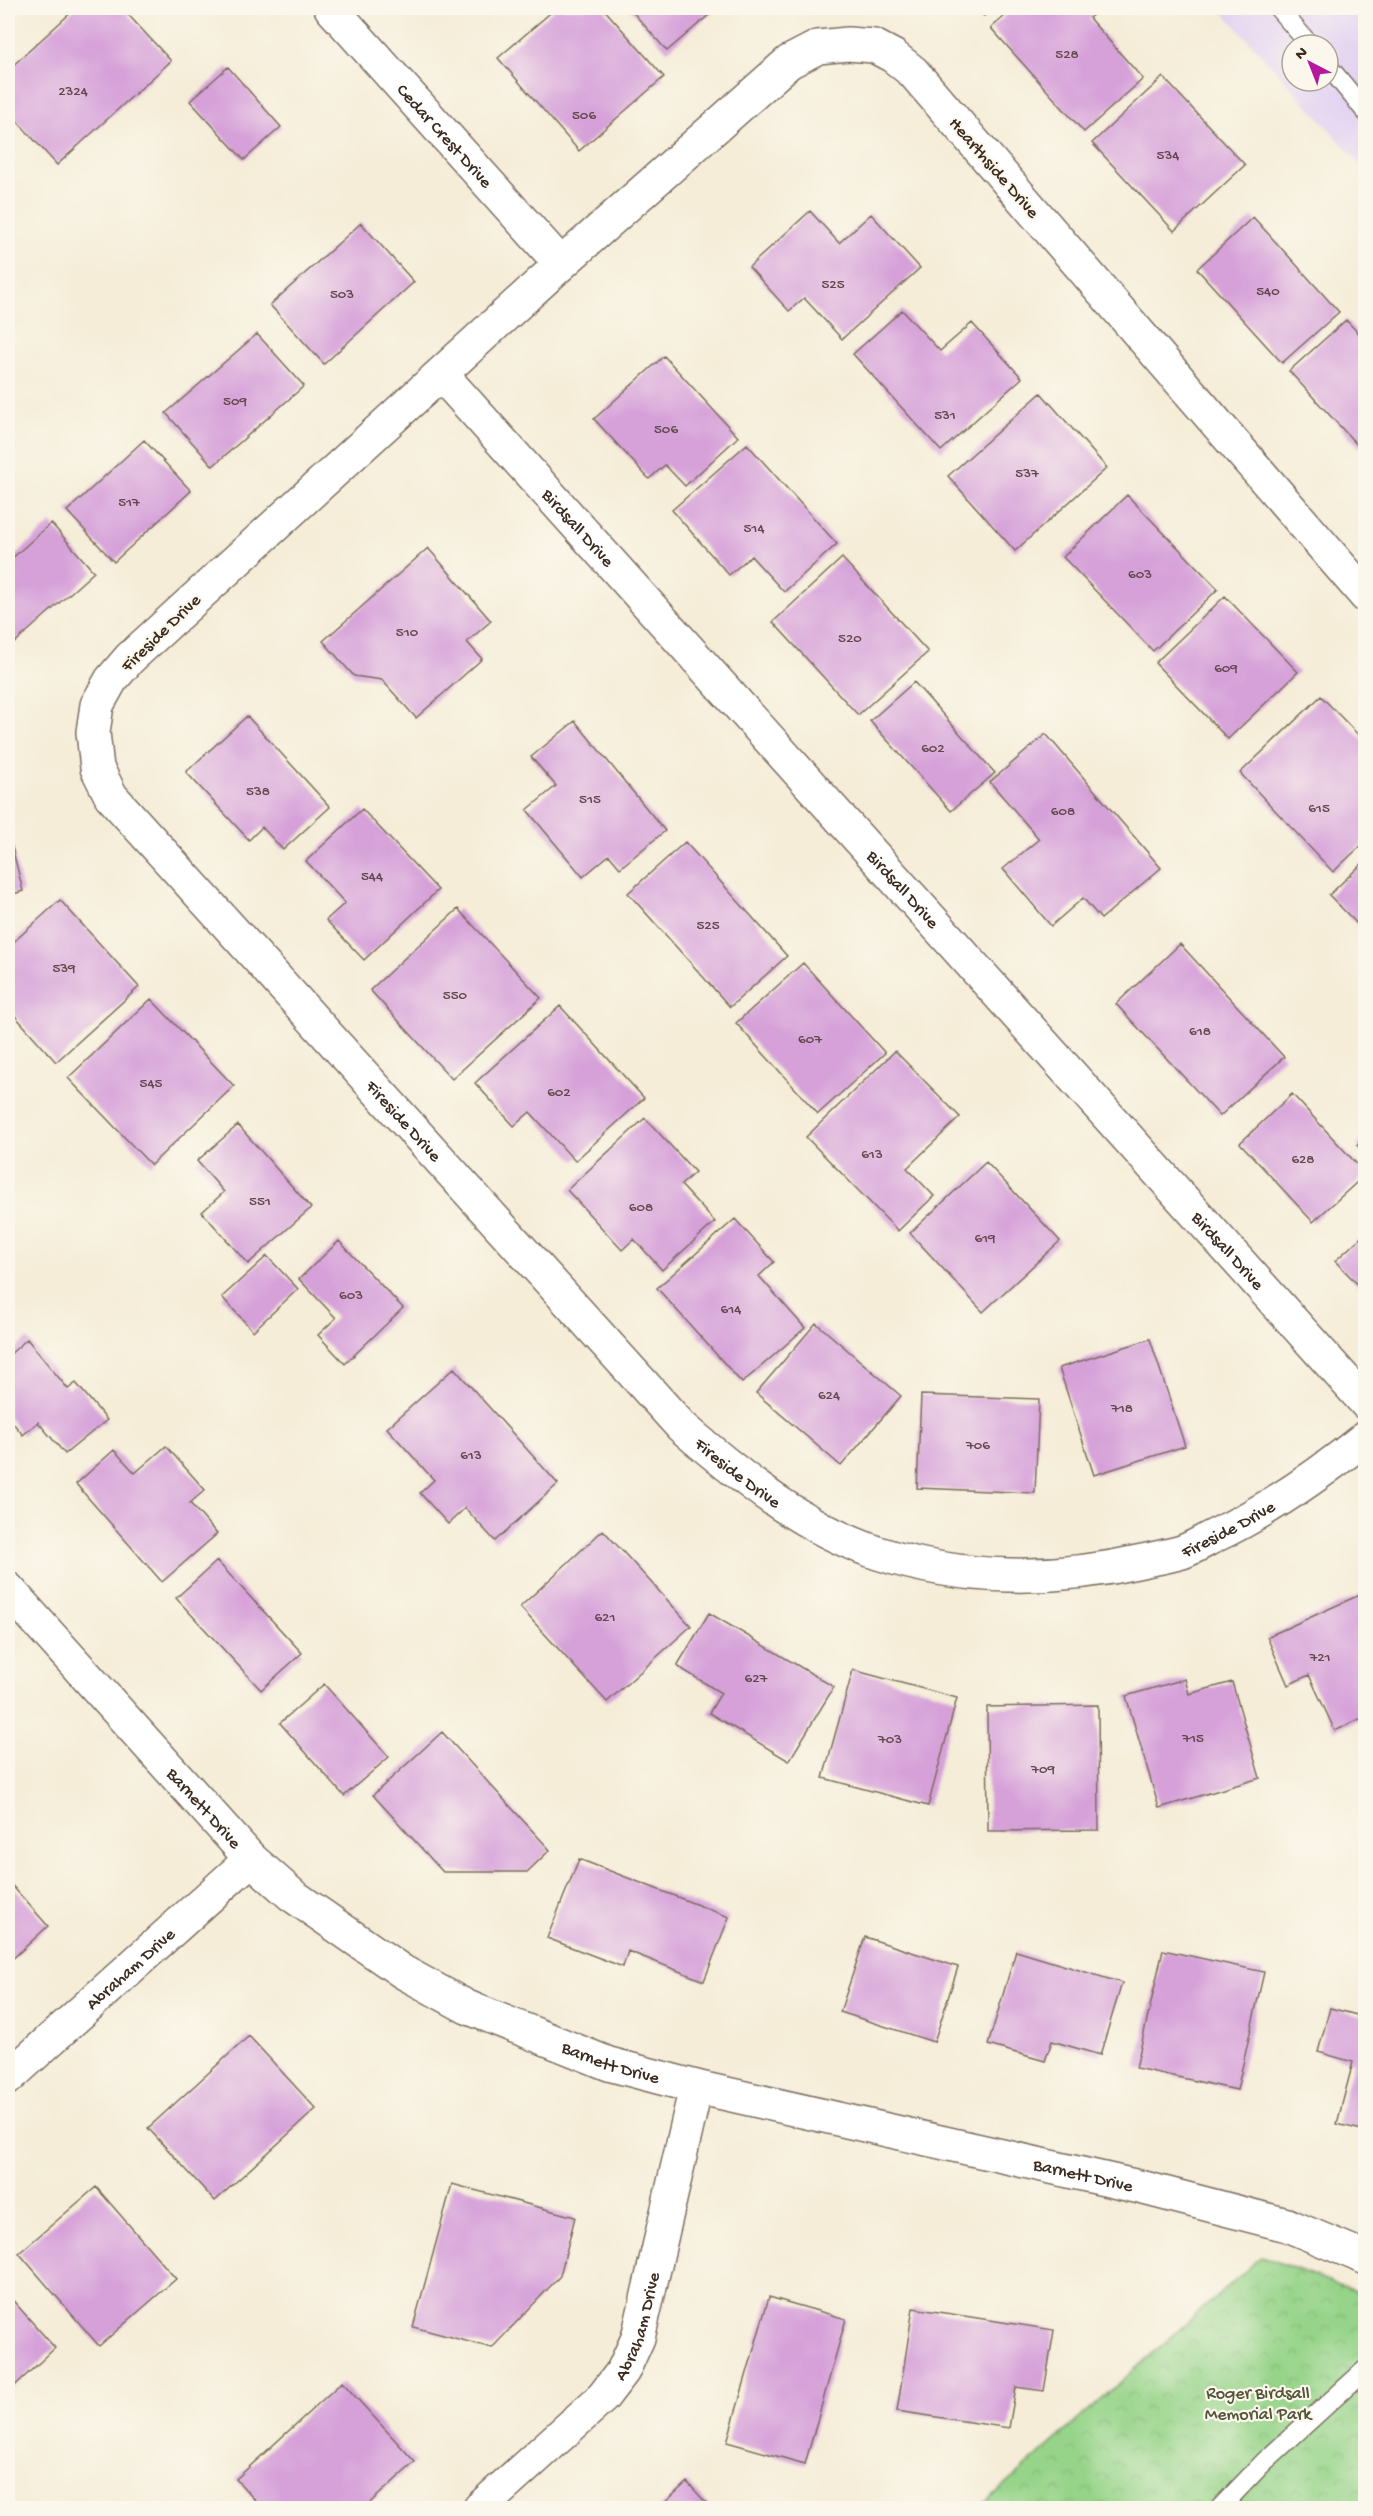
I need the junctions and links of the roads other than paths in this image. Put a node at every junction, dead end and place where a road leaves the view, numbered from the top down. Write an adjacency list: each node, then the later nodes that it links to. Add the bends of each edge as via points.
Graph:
1 (331, 8): 6 (street, Cedar Crest Drive)
2 (1278, 8): 3 (lane)
3 (1300, 33)
4 (1340, 81): 5 (lane)
5 (1365, 112)
6 (561, 264): 7 (street, Fireside Drive); 8 (street, Hearthside Drive, via 789,62 818,47 874,46 913,72)
7 (441, 374): 9 (street, Birdsall Drive); 10 (street, Fireside Drive, via 130,658 111,680 97,705 93,732 97,768 111,796 681,1426 775,1502 828,1531 878,1553 999,1576 1062,1575 1119,1566 1182,1551 1238,1525 1332,1464)
8 (1365, 596)
9 (1365, 1403)
10 (1365, 1437)
11 (8, 1589): 12 (street, Barnett Drive)
12 (251, 1859): 13 (street, Abraham Drive); 14 (street, Barnett Drive, via 345,1933 403,1972 467,2007 609,2064)
13 (8, 2078)
14 (696, 2086): 15 (street, Barnett Drive, via 1144,2188 1287,2225); 17 (street, Abraham Drive, via 638,2338 623,2371 603,2397)
15 (1365, 2258)
16 (1365, 2369): 18 (lane)
17 (480, 2508)
18 (1220, 2508)

